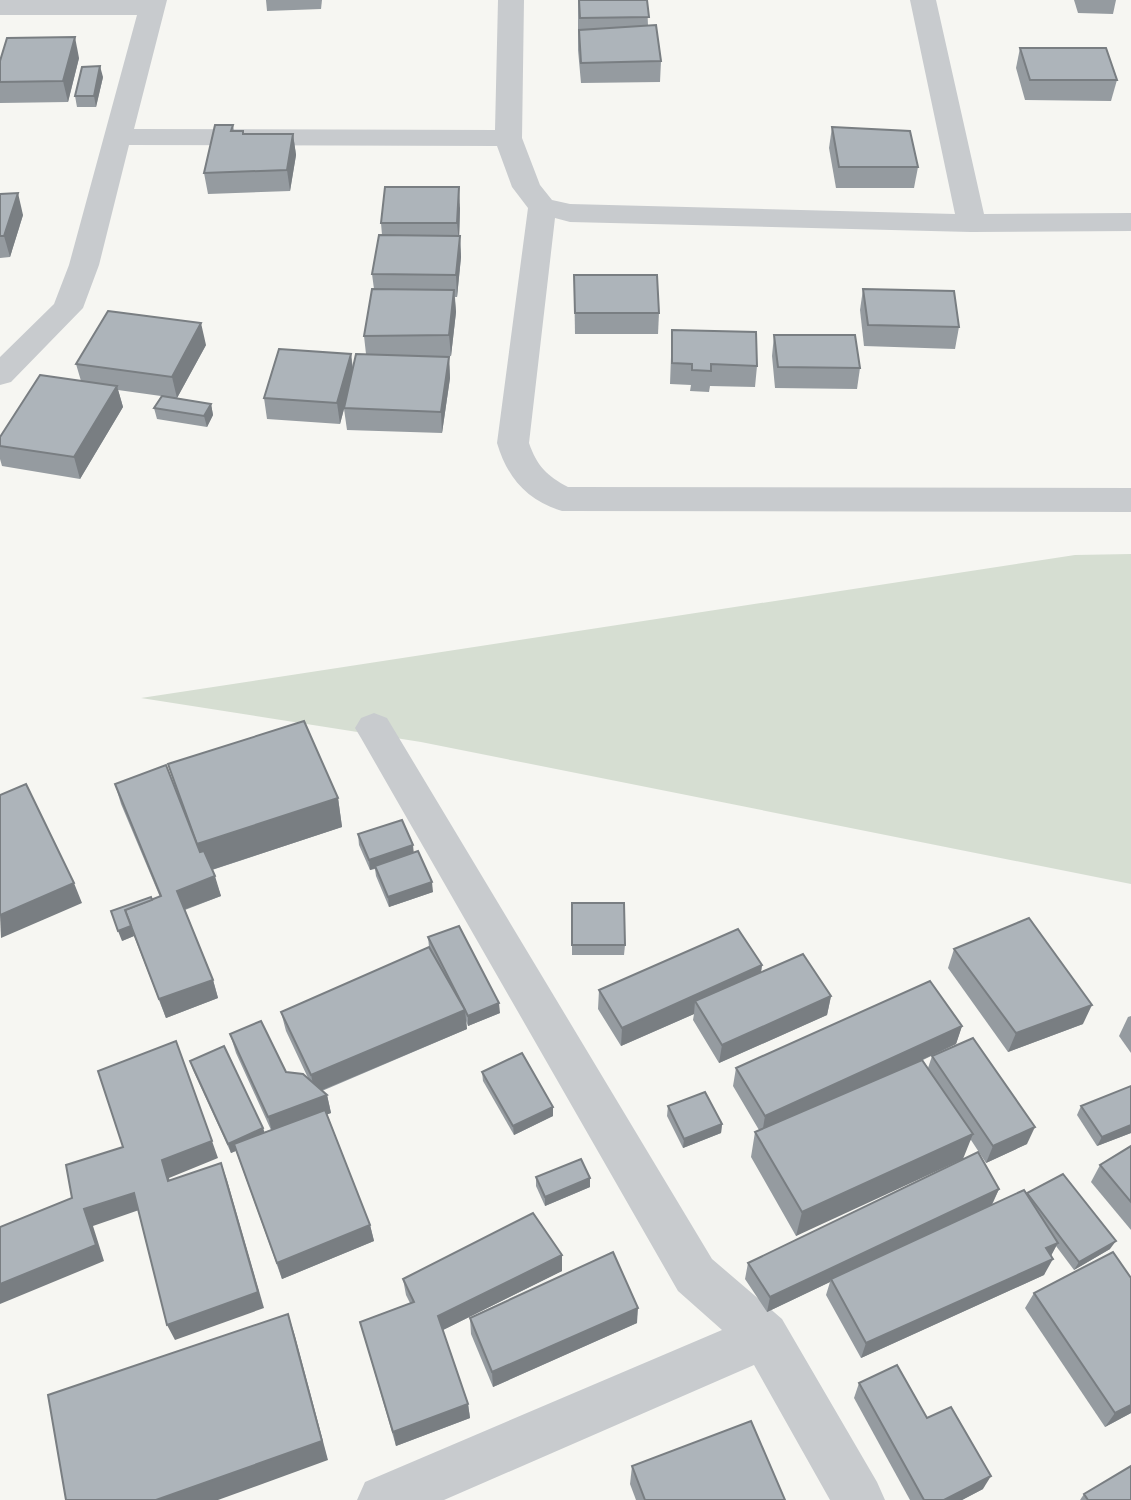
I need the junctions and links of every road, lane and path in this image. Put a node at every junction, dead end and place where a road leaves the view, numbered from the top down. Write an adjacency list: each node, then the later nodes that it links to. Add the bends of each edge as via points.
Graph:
1 (511, 0): 6 (street)
2 (923, 0): 9 (street)
3 (153, 4): 4 (street); 5 (street)
4 (0, 7)
5 (117, 137): 6 (street); 10 (street, via 85,265 68,308)
6 (508, 138): 7 (street, via 526,187)
7 (542, 207): 9 (street, via 570,214); 11 (street, via 513,443 520,467 532,482 562,499)
8 (1131, 222): 9 (street)
9 (971, 223)
10 (0, 375)
11 (1131, 500)
12 (374, 728): 13 (street, via 695,1275)
13 (765, 1336): 14 (street); 15 (street)
14 (383, 1500)
15 (859, 1500)

